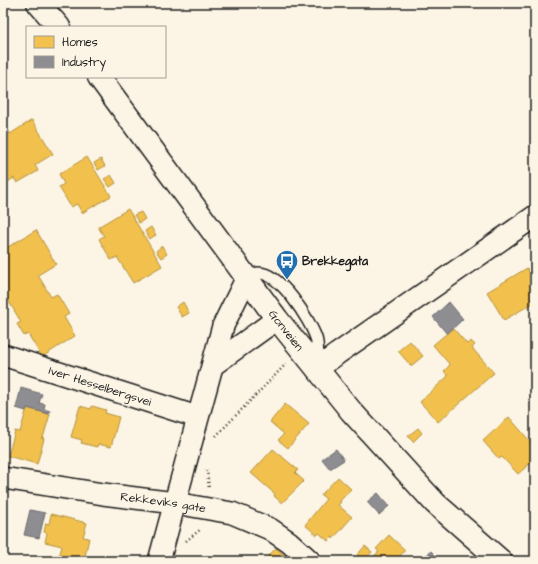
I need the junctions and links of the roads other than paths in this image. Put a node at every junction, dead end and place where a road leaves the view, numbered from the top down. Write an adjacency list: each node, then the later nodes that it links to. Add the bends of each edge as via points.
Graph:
1 (38, 3): 2 (street)
2 (58, 26)
3 (100, 78): 5 (street, Gonveien)
4 (535, 216): 9 (street)
5 (247, 277): 6 (street, Gonveien); 8 (street, via 223,326); 9 (lane, via 259,273 272,278 294,300 309,322 317,340)
6 (277, 319): 8 (street); 9 (street, Gonveien)
7 (3, 355): 10 (street, Iver Hesselbergsvei)
8 (212, 365): 10 (street)
9 (317, 369): 15 (street, Gonveien, via 351,411 435,503)
10 (197, 417): 12 (street)
11 (3, 478): 12 (street, Rekkeviks gate)
12 (175, 503): 13 (street); 14 (street, Rekkeviks gate, via 232,513 270,529)
13 (159, 561)
14 (310, 561)
15 (501, 561)

